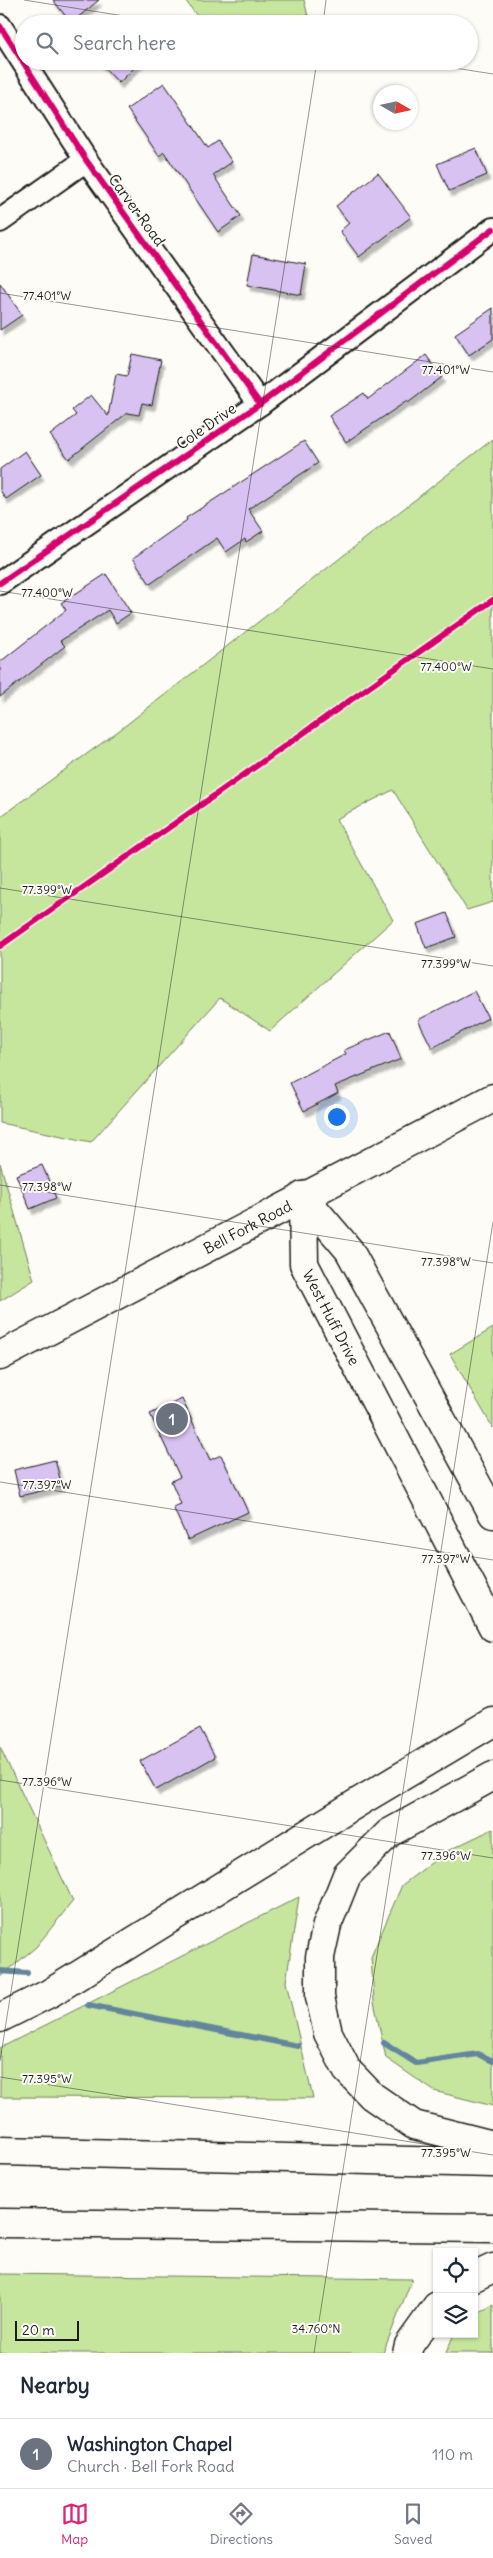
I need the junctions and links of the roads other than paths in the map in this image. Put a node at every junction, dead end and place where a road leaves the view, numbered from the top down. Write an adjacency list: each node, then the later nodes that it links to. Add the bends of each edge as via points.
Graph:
1 (0, 26): 2 (street, Carver Road)
2 (15, 49)
3 (28, 70): 4 (street, Carver Road)
4 (86, 160): 5 (street); 7 (street, Carver Road)
5 (0, 221)
6 (493, 229): 7 (street, Cole Drive)
7 (260, 404): 8 (street, Cole Drive)
8 (0, 583)
9 (493, 1098): 10 (main road, Bell Fork Road)
10 (303, 1196): 11 (main road, Bell Fork Road); 12 (main road, via 349,1250); 13 (main road, West Huff Drive, via 304,1264)
11 (0, 1356)
12 (493, 1514)
13 (493, 1627)
14 (493, 1722): 16 (main road, via 50,1993)
15 (493, 1776): 17 (main road, via 389,1833 348,1875 327,1925 320,1957 320,1997 328,2033 347,2070 372,2096 414,2125)
16 (0, 2018)
17 (493, 2145)
18 (0, 2152): 19 (main road)
19 (493, 2164)
20 (0, 2223): 21 (main road)
21 (493, 2228)
22 (493, 2268): 23 (main road)
23 (478, 2275)
24 (433, 2312): 25 (main road, via 409,2346)
25 (408, 2353)

